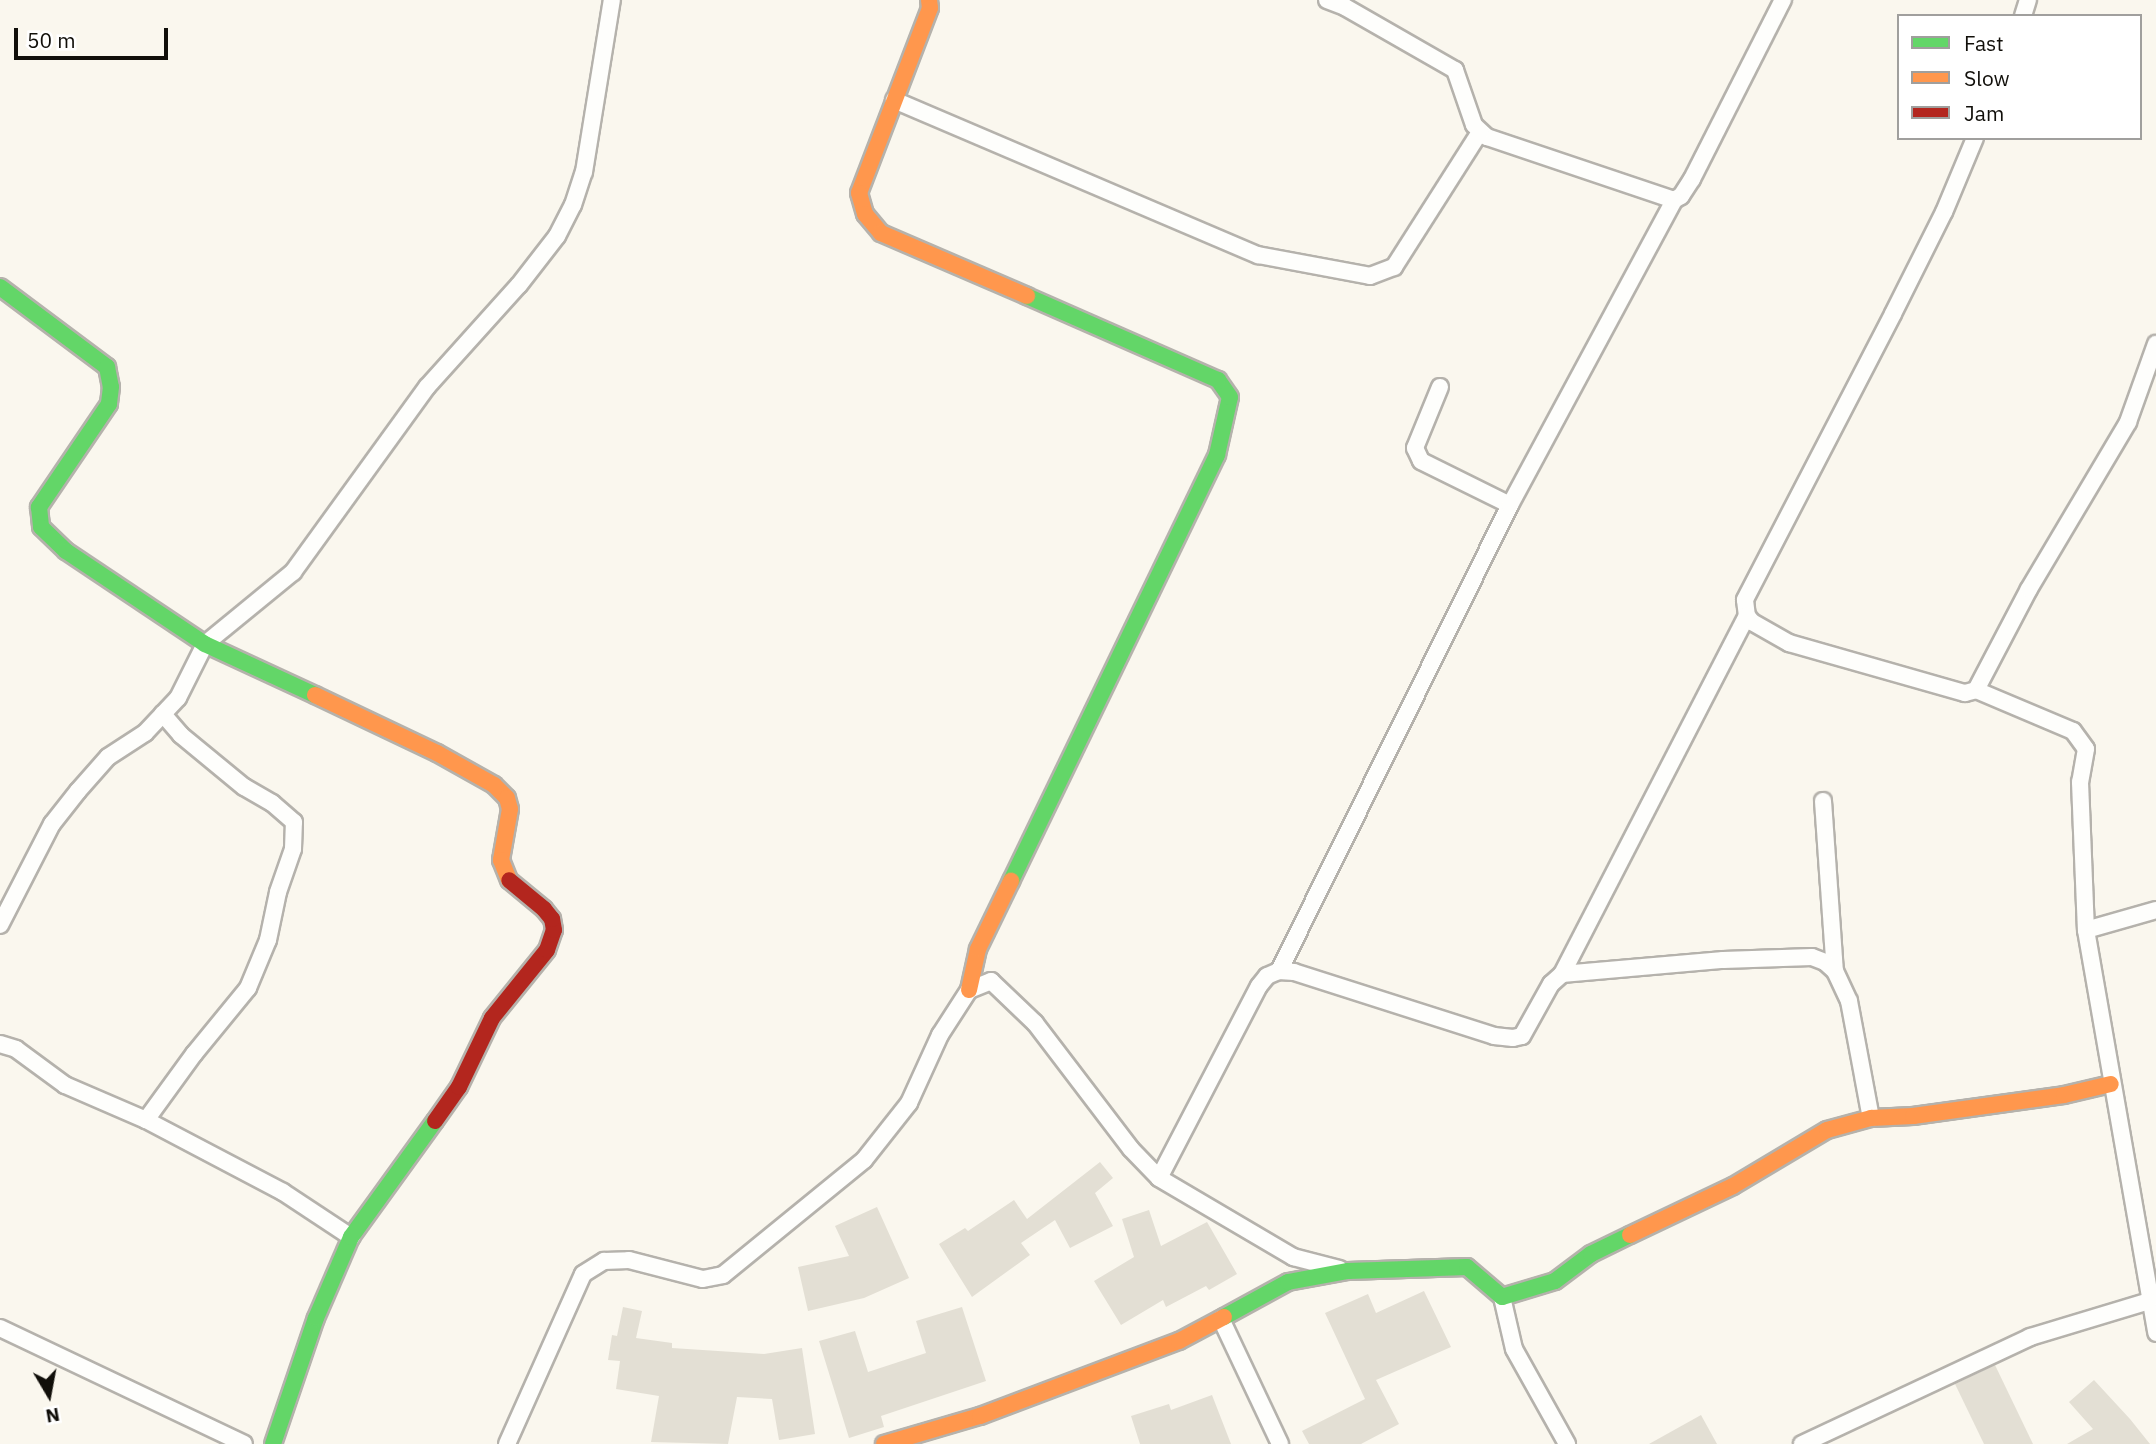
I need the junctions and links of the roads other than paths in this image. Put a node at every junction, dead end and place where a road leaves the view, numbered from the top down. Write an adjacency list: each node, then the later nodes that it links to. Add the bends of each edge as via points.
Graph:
1 (612, 0): 14 (street, via 584,172 557,236 426,387 293,572)
2 (929, 0): 5 (street, via 930,8)
3 (1327, 0): 6 (street, via 1455,70)
4 (1783, 0): 8 (street, via 1692,179)
5 (894, 100): 6 (street, via 1258,255 1370,276 1394,267); 24 (street, via 859,194 865,214 881,233 1218,380 1230,397 1217,455 978,949)
6 (1480, 132): 8 (street)
7 (1974, 140): 13 (street, via 1944,212 1745,600)
8 (1674, 200): 12 (street)
9 (0, 287): 14 (street, via 107,367 111,387 109,404 39,507 41,527 66,551)
10 (2156, 344): 15 (street, via 2128,422 2029,589)
11 (1440, 387): 12 (street, via 1415,448 1421,461)
12 (1510, 505): 21 (street)
13 (1746, 616): 15 (street, via 1789,643 1965,693); 23 (street)
14 (205, 644): 16 (street, via 178,698); 30 (street, via 437,753 494,785 507,798 510,810 501,860 511,884 552,919 554,930 547,950 492,1018 459,1087)
15 (1976, 690): 20 (street, via 2073,732 2086,749 2080,782)
16 (163, 714): 19 (street, via 145,733 108,757 52,824); 28 (street, via 181,735 244,787 294,822 294,835 268,940 248,988)
17 (1824, 801): 22 (street)
18 (2156, 910): 20 (street)
19 (0, 925)
20 (2086, 930): 26 (street)
21 (1279, 971): 23 (street, via 1294,971 1468,1028 1513,1038 1522,1036 1551,984); 29 (street, via 1259,986)
22 (1835, 971): 23 (street, via 1812,957 1792,956); 27 (street, via 1855,1018)
23 (1562, 974)
24 (969, 990): 29 (street, via 991,981 1035,1023 1131,1149); 39 (street, via 940,1035 909,1103 864,1160 723,1275 703,1279 628,1260 604,1261 583,1274)
25 (0, 1044): 28 (street, via 16,1049 65,1086)
26 (2111, 1084): 27 (street, via 2064,1095); 33 (street)
27 (1871, 1118): 32 (street, via 1827,1130 1733,1186 1591,1254 1555,1281)
28 (146, 1120): 30 (street, via 283,1192)
29 (1159, 1178): 31 (street, via 1293,1257)
30 (351, 1237): 38 (street, via 316,1318)
31 (1349, 1271): 32 (street, via 1467,1267); 34 (street, via 1289,1282)
32 (1502, 1297): 42 (street, via 1514,1349)
33 (2149, 1301): 36 (street); 43 (street, via 2030,1337)
34 (1221, 1320): 40 (street, via 1070,1383); 41 (street)
35 (0, 1328): 37 (street)
36 (2156, 1333)
37 (244, 1444)
38 (273, 1444)
39 (507, 1444)
40 (884, 1444)
41 (1280, 1444)
42 (1567, 1444)
43 (1802, 1444)

